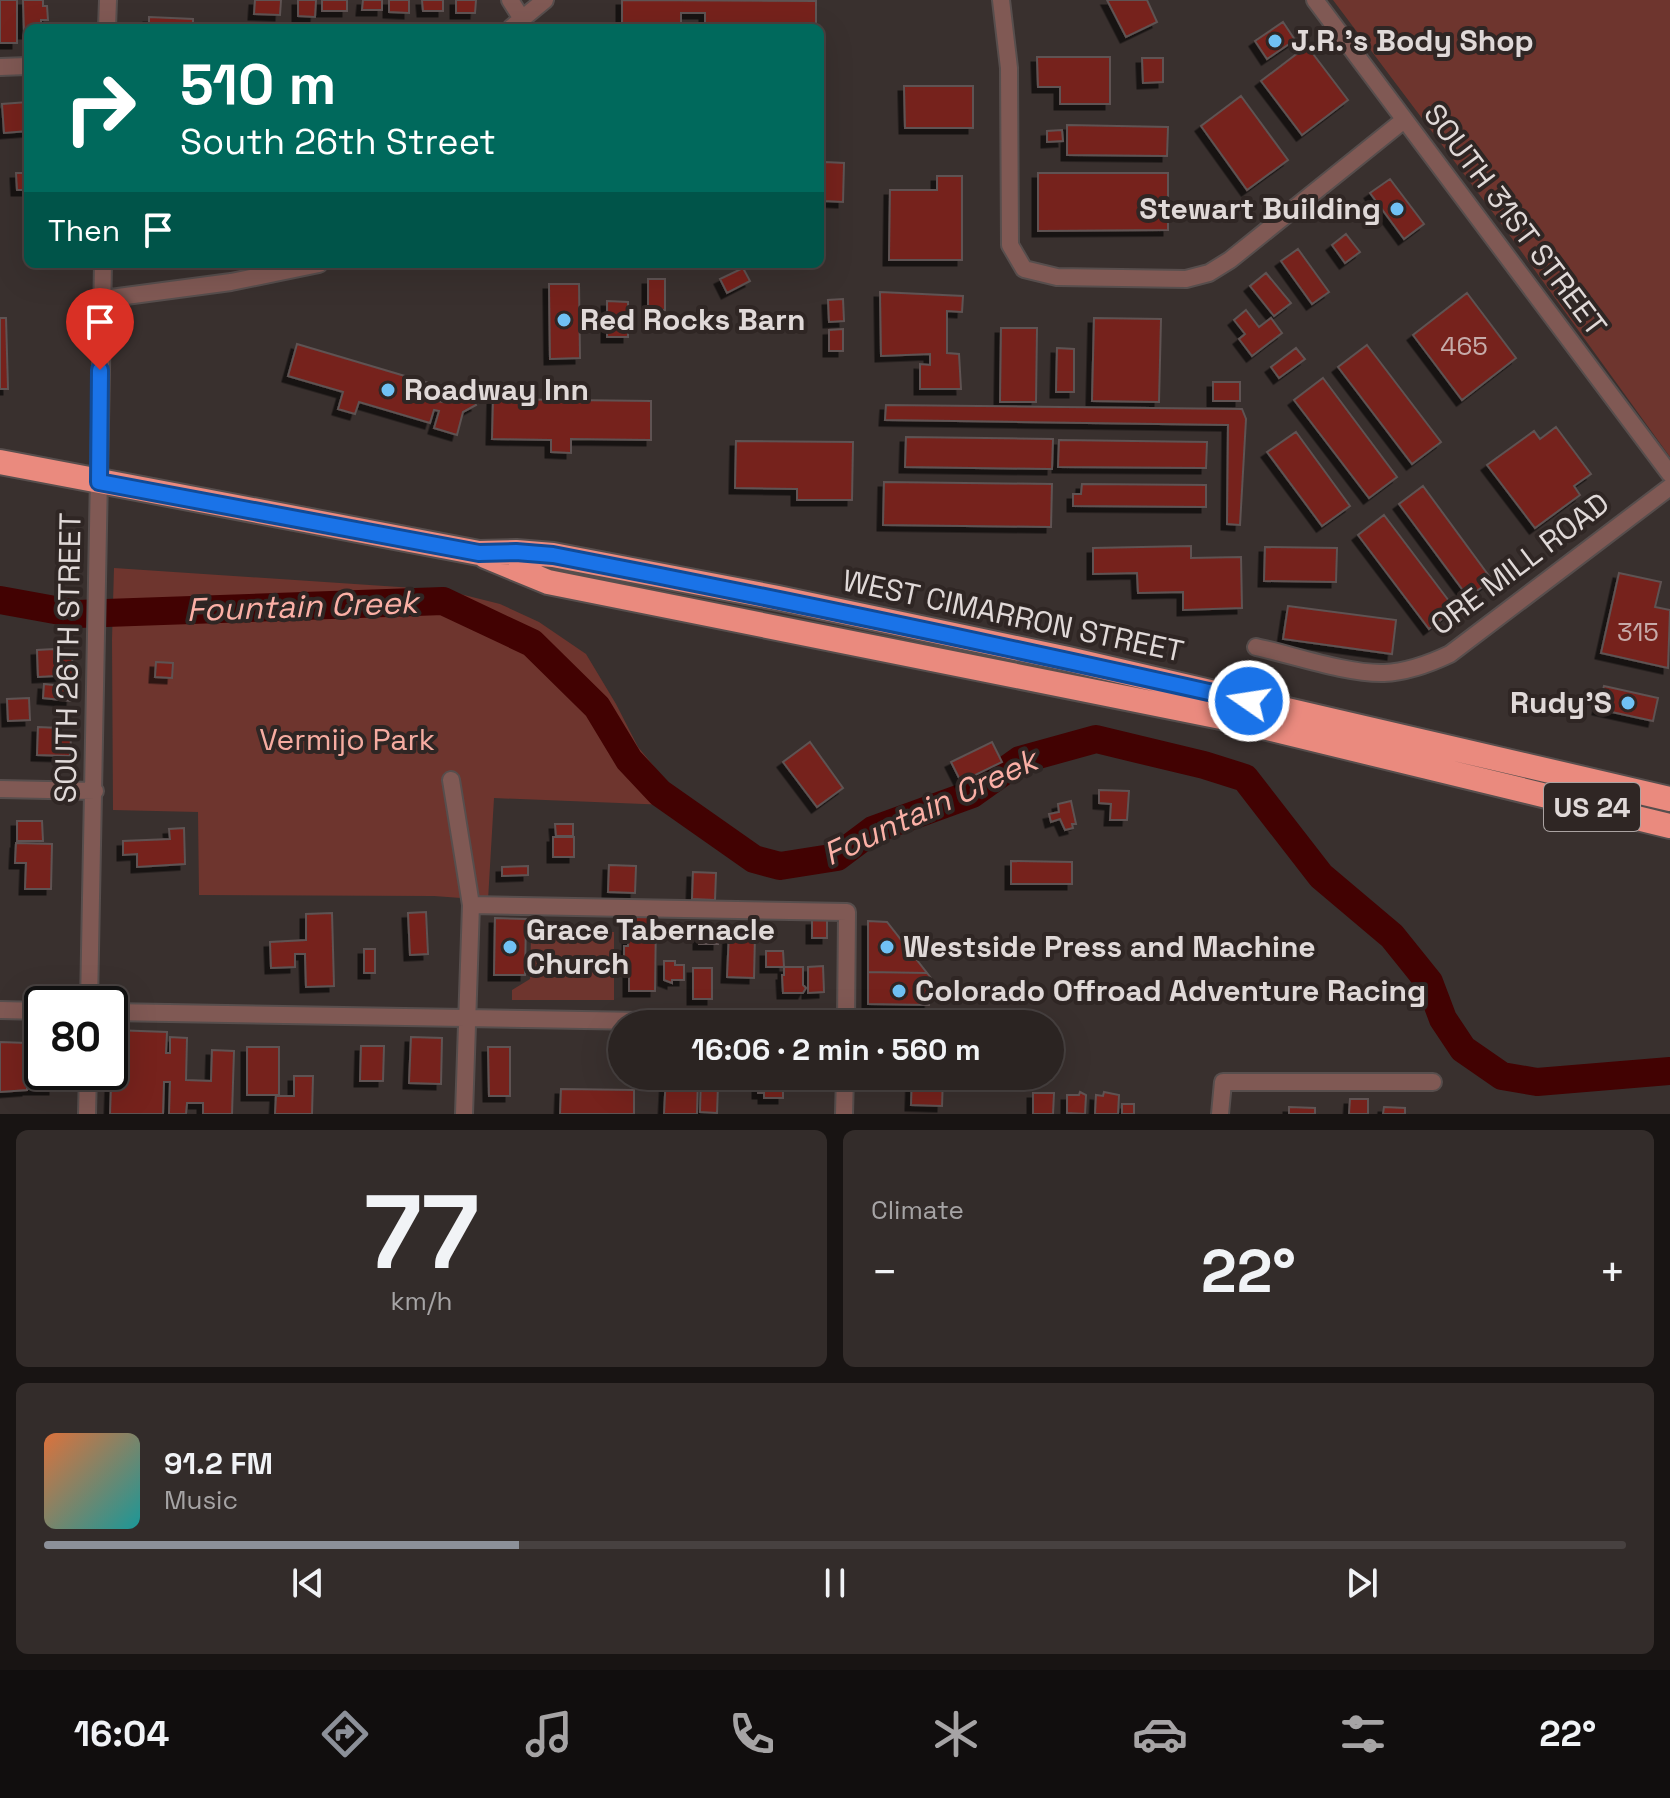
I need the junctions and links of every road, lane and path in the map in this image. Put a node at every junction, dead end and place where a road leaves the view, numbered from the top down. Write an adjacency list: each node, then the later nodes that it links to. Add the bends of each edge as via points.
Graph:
1 (108, 0): 7 (street)
2 (510, 0): 6 (street)
3 (545, 0): 6 (street)
4 (1001, 0): 10 (street, via 1009,68 1010,245 1024,269 1057,277 1186,279 1209,273)
5 (1315, 0): 10 (street, SOUTH 31ST STREET)
6 (516, 23)
7 (107, 24)
8 (24, 66): 9 (street)
9 (0, 67)
10 (1404, 120): 15 (street, SOUTH 31ST STREET)
11 (103, 268): 13 (street, SOUTH 26TH STREET)
12 (299, 268): 13 (street)
13 (103, 299): 16 (street, SOUTH 26TH STREET)
14 (0, 462): 16 (highway, WEST CIMARRON STREET / US 24)
15 (1670, 474)
16 (99, 482): 18 (highway, WEST CIMARRON STREET / US 24); 22 (street, SOUTH 26TH STREET)
17 (1670, 487): 19 (street, ORE MILL ROAD, via 1450,654 1430,663 1383,673)
18 (479, 553): 23 (highway, WEST CIMARRON STREET / US 24, via 553,555 778,598 1068,659); 24 (highway, WEST CIMARRON STREET / US 24, via 548,582 1226,718)
19 (1256, 647)
20 (451, 780): 25 (street)
21 (0, 789): 22 (street)
22 (95, 791): 26 (street, SOUTH 26TH STREET)
23 (1670, 799)
24 (1670, 826)
25 (471, 905): 28 (street, via 847,912); 31 (street)
26 (90, 986)
27 (0, 1010): 29 (street)
28 (846, 1010)
29 (24, 1011)
30 (128, 1012): 31 (street)
31 (466, 1019): 32 (street); 37 (street)
32 (608, 1021)
33 (1433, 1082): 39 (street, via 1223,1082)
34 (88, 1090): 36 (street)
35 (845, 1090): 38 (street)
36 (87, 1114)
37 (464, 1114)
38 (844, 1114)
39 (1220, 1114)

